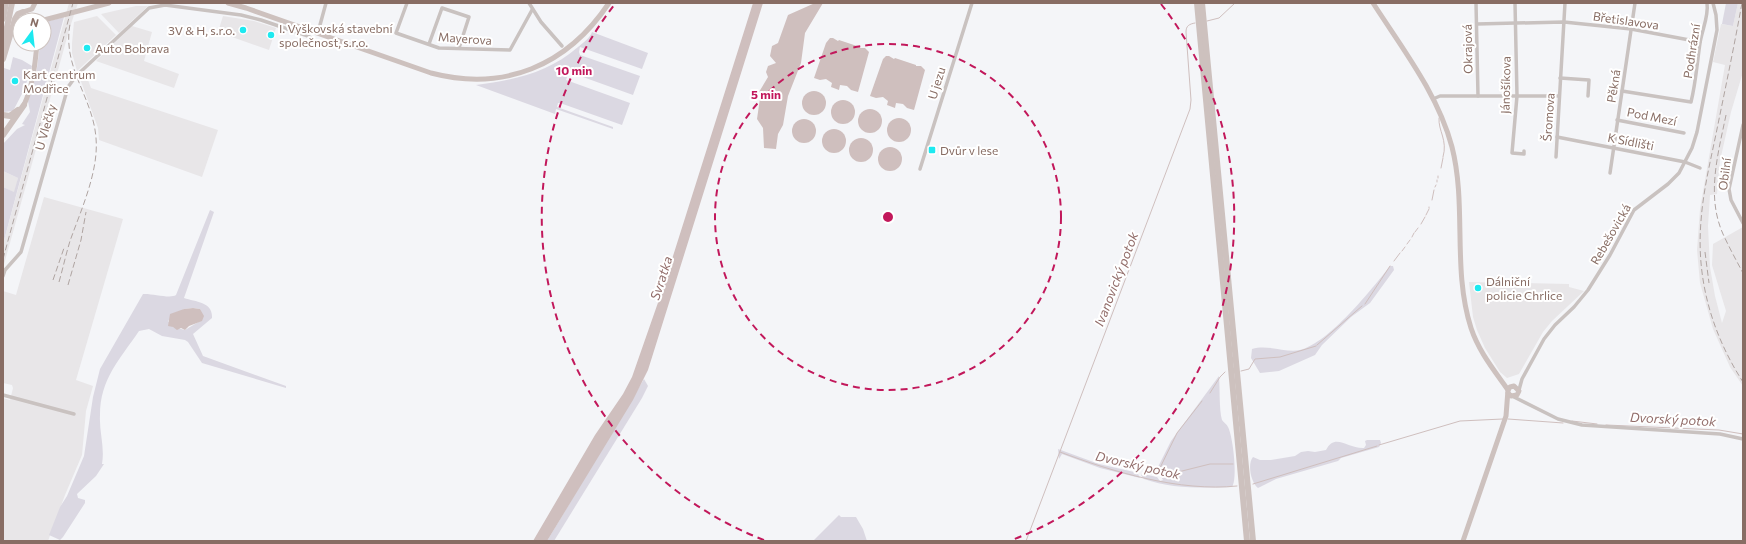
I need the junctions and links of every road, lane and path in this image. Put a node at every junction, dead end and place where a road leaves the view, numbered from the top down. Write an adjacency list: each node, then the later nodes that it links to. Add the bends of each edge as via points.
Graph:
1 (6, 3): 24 (highway)
2 (12, 3): 34 (highway)
3 (34, 3): 22 (street, via 32,8)
4 (109, 3): 23 (street)
5 (196, 3): 21 (street)
6 (228, 3): 9 (street, via 431,73 473,80 519,74 552,59 583,36)
7 (326, 3): 28 (street)
8 (407, 3): 33 (street, Mayerova, via 396,32)
9 (609, 3)
10 (972, 3): 57 (street, U jezu)
11 (1196, 3): 71 (highway)
12 (1202, 3): 72 (highway)
13 (1373, 3): 45 (street)
14 (1476, 3): 27 (street, Okrajová)
15 (1515, 3): 26 (street, Jánošíkova)
16 (1565, 3): 25 (street, Šromova)
17 (1635, 3): 30 (street, Pěkná)
18 (1707, 3): 32 (street, Podhrázní)
19 (1713, 3): 56 (street, Rebešovická, via 1717,30 1698,127)
20 (532, 5): 35 (street); 36 (street, Mayerova, via 510,50)
21 (196, 8): 31 (street, U Vlečky, via 258,19); 61 (street, U Vlečky, via 164,5 149,8 73,79 65,93 20,252)
22 (23, 12)
23 (52, 18)
24 (3, 19)
25 (1564, 22): 26 (street, Břetislavova); 30 (street, Břetislavova); 39 (street, Šromova)
26 (1515, 23): 27 (street, Břetislavova); 42 (street, Jánošíkova)
27 (1477, 24): 41 (street, Okrajová)
28 (320, 25)
29 (12, 26): 38 (highway)
30 (1631, 29): 32 (street, Břetislavova); 40 (street, Pěkná)
31 (314, 40)
32 (1700, 42): 40 (street, Podhrázní, via 1691,102)
33 (429, 44): 36 (street, Mayerova, via 439,48); 36 (street, via 442,8 468,17)
34 (3, 46)
35 (562, 46)
36 (459, 48)
37 (36, 52): 46 (street, via 33,78)
38 (3, 59)
39 (1560, 78): 43 (street, Šromova); 44 (street, Šromova, via 1589,80)
40 (1622, 91): 48 (street, Pěkná)
41 (1478, 96): 42 (street); 45 (street, via 1444,96)
42 (1517, 96): 43 (street); 54 (street, Jánošíkova, via 1512,153 1524,154)
43 (1559, 96): 52 (street, Šromova)
44 (1588, 96)
45 (1433, 99): 62 (street, via 1447,130 1456,167 1463,288 1467,313 1481,351)
46 (24, 105): 47 (highway, via 14,115); 51 (highway)
47 (3, 116)
48 (1617, 120): 50 (street, Pod Mezí); 53 (street, Pěkná)
49 (1743, 125): 60 (street, Obilní, via 1729,189 1731,200)
50 (1684, 133)
51 (3, 135)
52 (1557, 137): 53 (street, K Sídlišti); 55 (street, Šromova)
53 (1613, 148): 56 (street, K Sídlišti); 59 (street, Pěkná)
54 (1524, 151)
55 (1556, 157)
56 (1685, 162): 58 (street, K Sídlišti); 63 (street, Rebešovická, via 1672,180 1634,210 1600,273 1579,302 1547,334)
57 (920, 168)
58 (1700, 168)
59 (1610, 173)
60 (1743, 223)
61 (3, 276)
62 (1500, 378): 64 (street); 66 (street)
63 (1522, 379): 64 (street, Rebešovická); 65 (street, Rebešovická)
64 (1513, 386): 65 (street); 66 (street)
65 (1519, 391): 66 (street); 68 (street)
66 (1510, 394): 68 (street); 73 (street, via 1505,418)
67 (3, 395): 69 (street)
68 (1528, 403): 70 (street, via 1558,419 1582,425 1720,434)
69 (74, 414)
70 (1743, 439)
71 (1247, 541)
72 (1253, 541)
73 (1463, 541)

